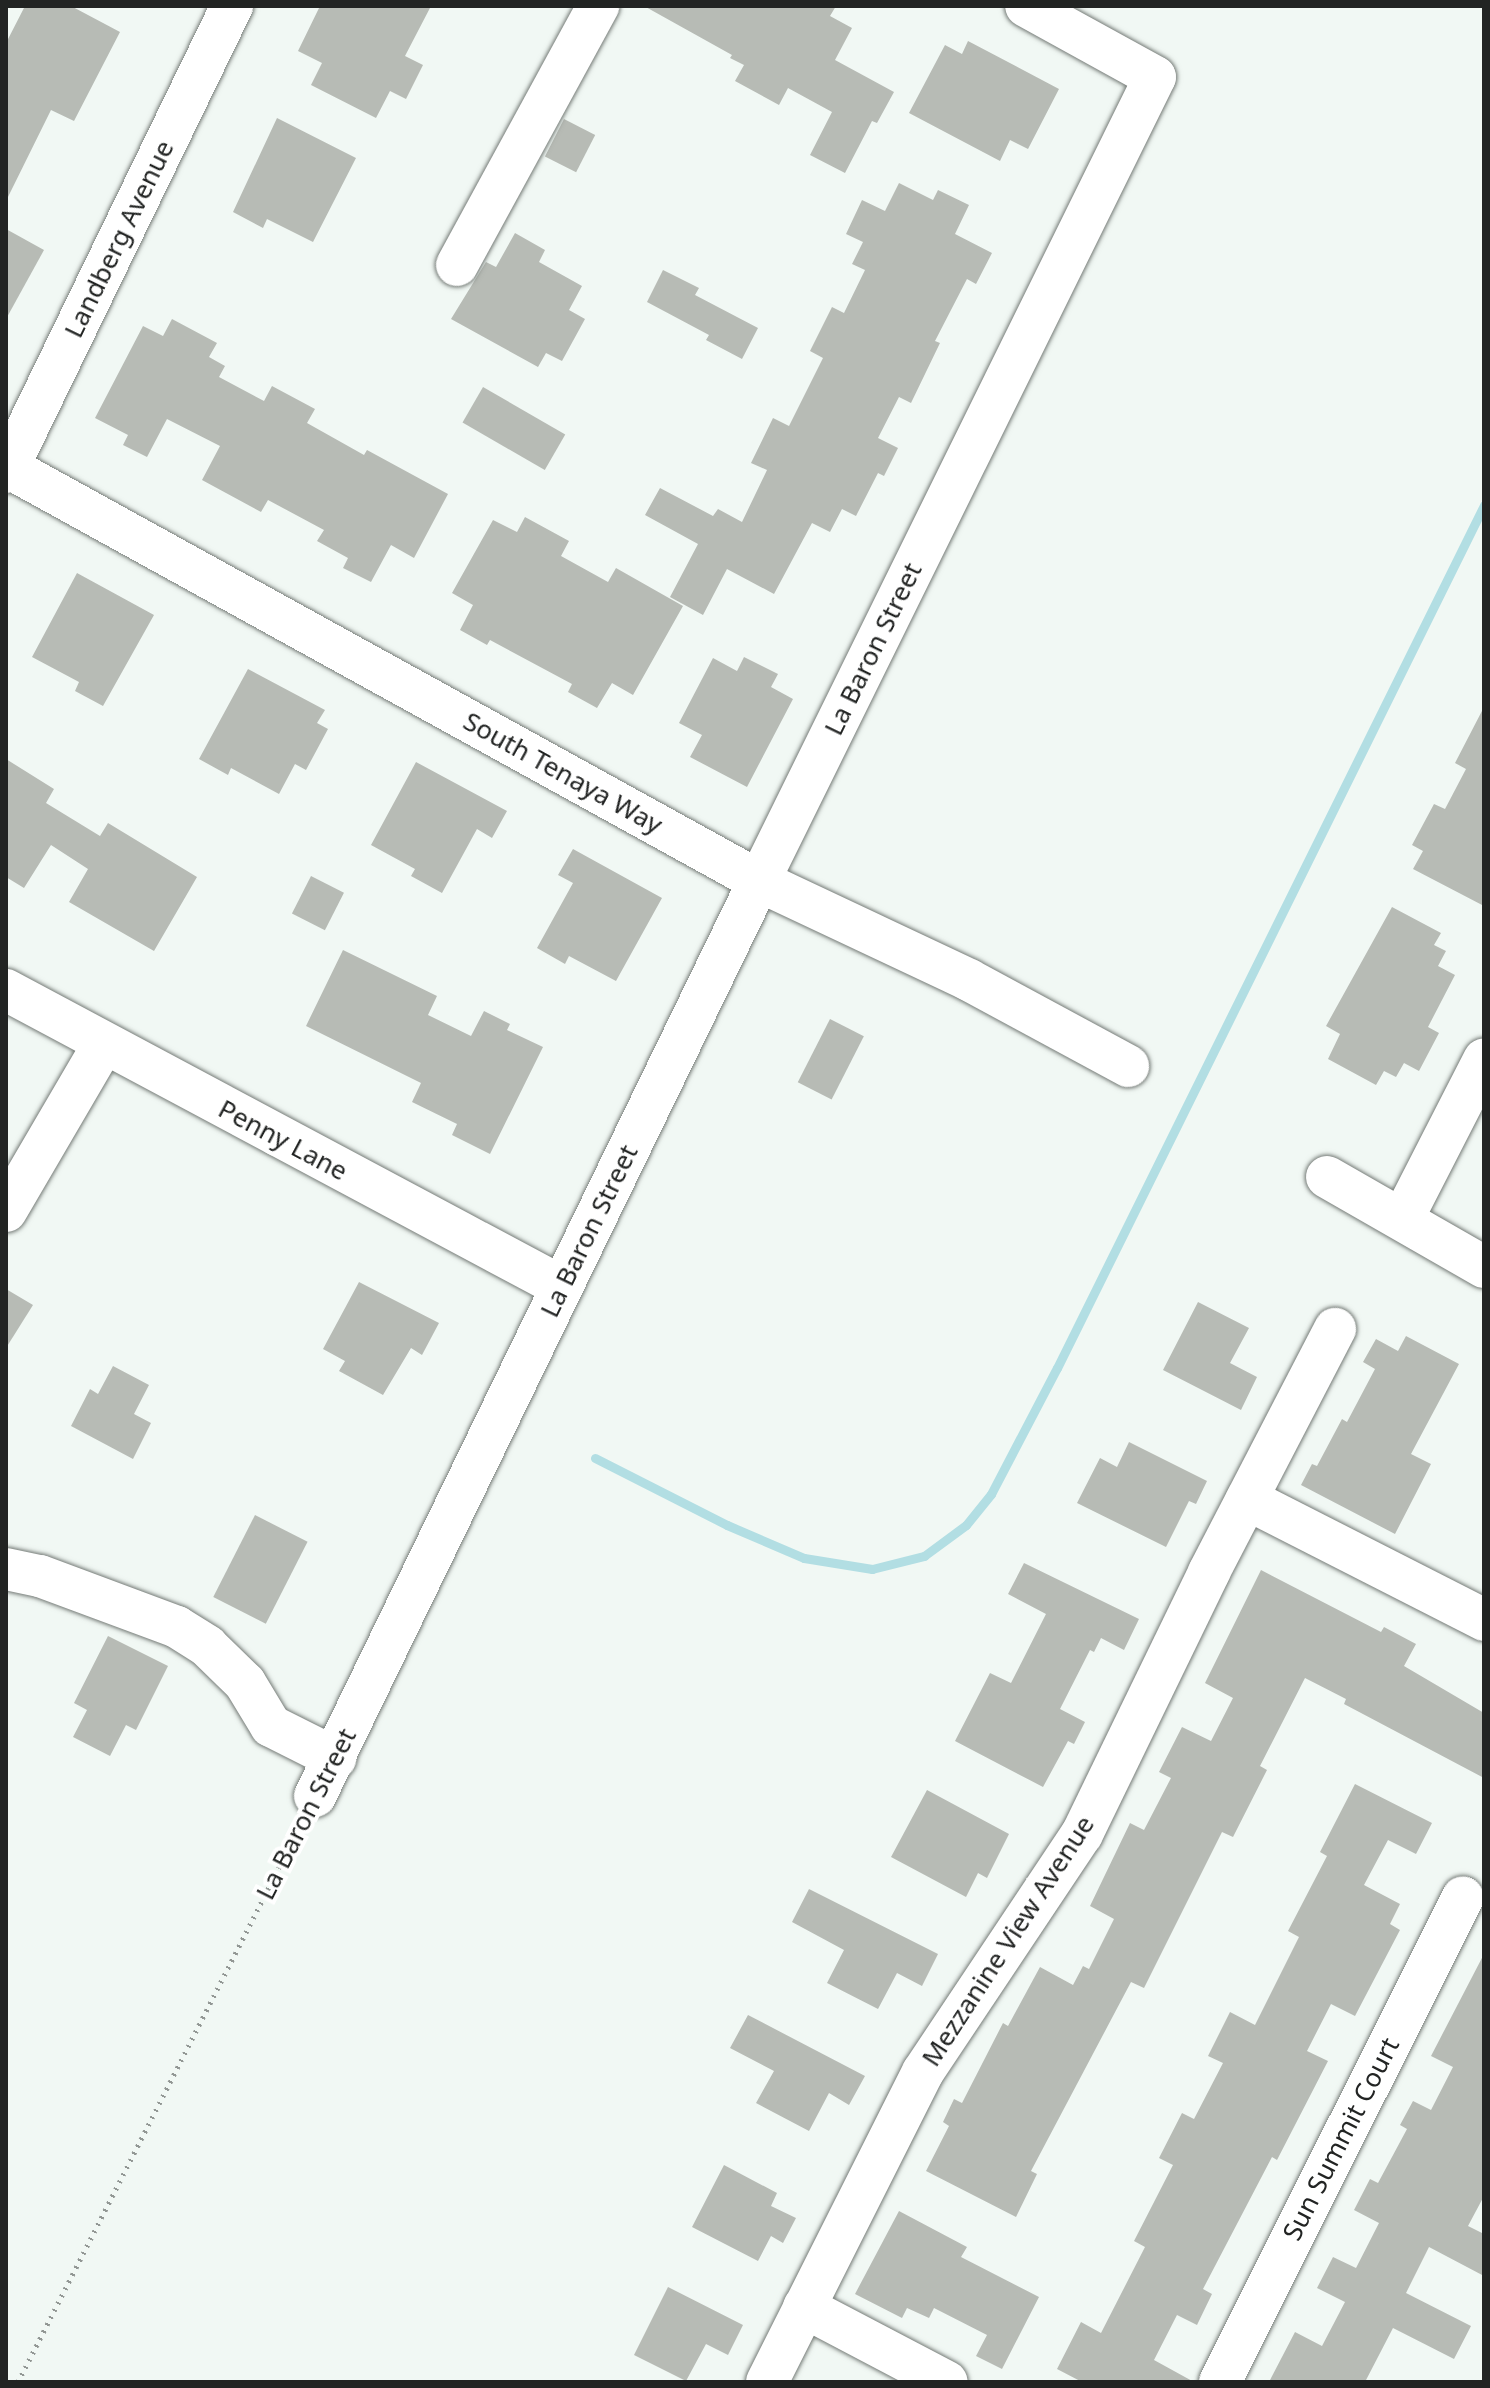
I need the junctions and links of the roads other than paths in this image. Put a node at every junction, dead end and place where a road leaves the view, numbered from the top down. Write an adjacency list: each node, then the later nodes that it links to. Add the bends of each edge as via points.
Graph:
1 (232, 6): 5 (street, Landberg Avenue)
2 (598, 6): 4 (street)
3 (1026, 6): 6 (street, La Baron Street, via 1155,77)
4 (457, 265)
5 (7, 468): 6 (street, South Tenaya Way)
6 (759, 881): 10 (street, South Tenaya Way, via 969,980); 15 (street, La Baron Street)
7 (6, 990): 8 (street, Penny Lane)
8 (104, 1043): 12 (street); 15 (street, Penny Lane)
9 (1484, 1060): 13 (street)
10 (1128, 1066)
11 (1327, 1177): 13 (street)
12 (6, 1211)
13 (1403, 1218): 14 (street)
14 (1484, 1267)
15 (562, 1287): 20 (street, La Baron Street)
16 (1335, 1329): 17 (street, Mezzanine View Avenue)
17 (1247, 1499): 19 (street); 23 (street, Mezzanine View Avenue, via 1082,1834 923,2072)
18 (6, 1569): 20 (street, via 40,1576 177,1627 207,1646 245,1683 271,1726)
19 (1484, 1620)
20 (335, 1758): 21 (street, La Baron Street)
21 (315, 1796)
22 (1463, 1897): 26 (street, Sun Summit Court)
23 (804, 2307): 24 (street, Mezzanine View Avenue); 25 (street)
24 (767, 2382)
25 (947, 2382)
26 (1220, 2382)

